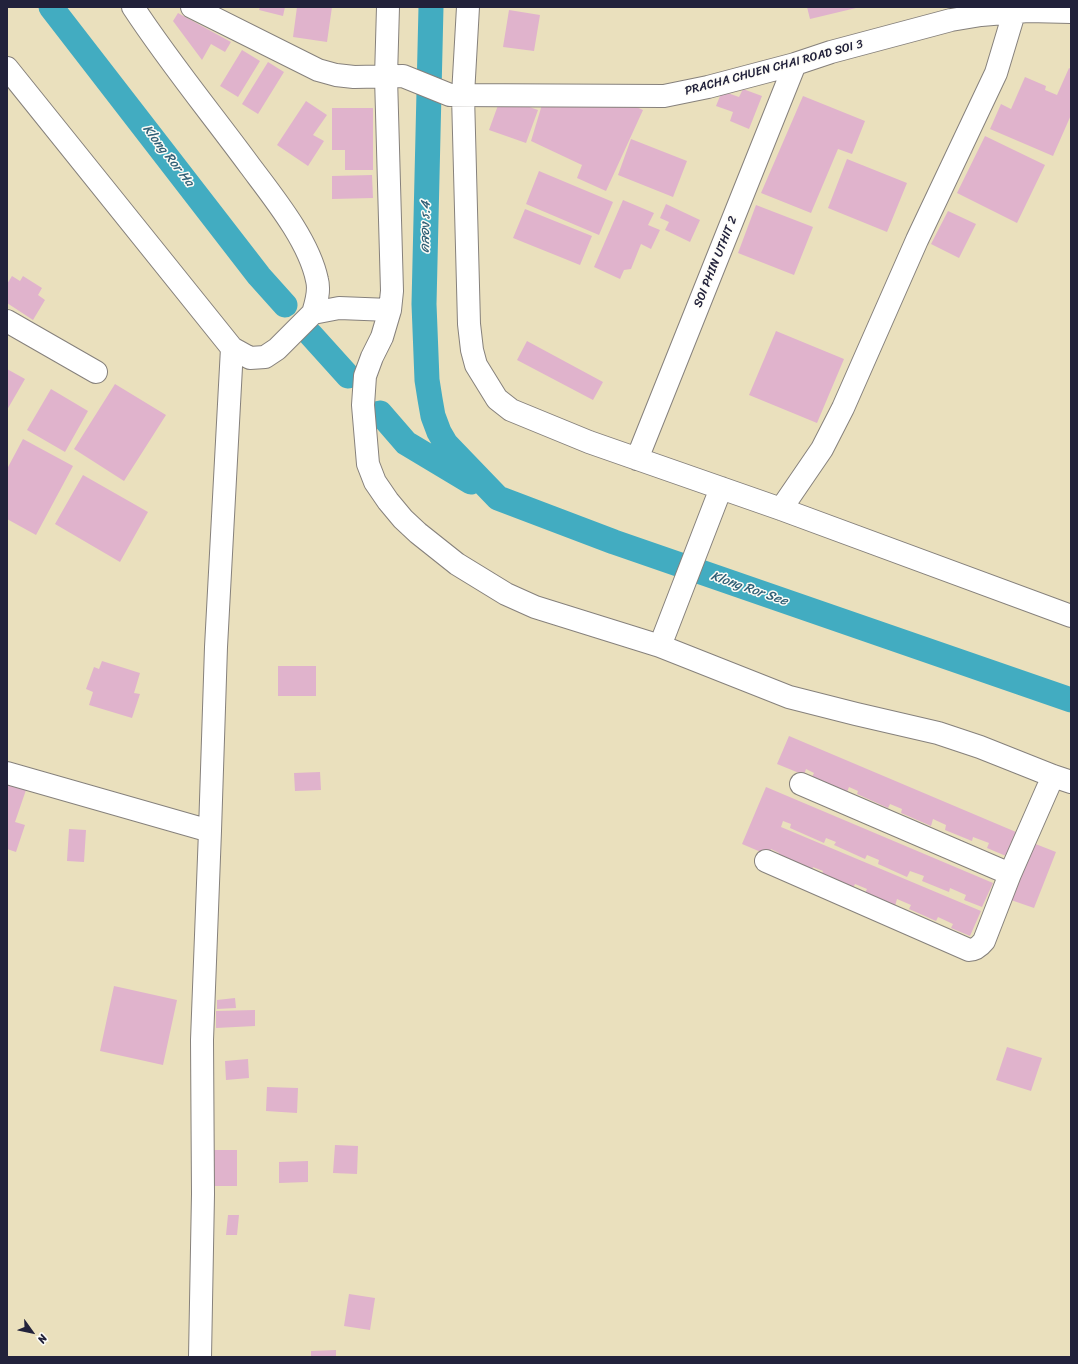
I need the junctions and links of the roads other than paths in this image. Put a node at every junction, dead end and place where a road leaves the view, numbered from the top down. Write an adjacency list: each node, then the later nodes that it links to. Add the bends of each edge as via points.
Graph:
1 (133, 7): 12 (street, via 274,198 301,240 318,282)
2 (192, 7): 9 (street, via 318,70 354,77)
3 (388, 7): 9 (street)
4 (468, 7): 10 (street)
5 (1023, 10): 6 (street, PRACHA CHUEN CHAI ROAD SOI 3); 7 (street, PRACHA CHUEN CHAI ROAD SOI 3, via 951,20); 18 (street, via 843,408 822,449)
6 (1071, 12)
7 (795, 64): 10 (street, PRACHA CHUEN CHAI ROAD SOI 3, via 664,96); 16 (street, SOI PHIN UTHIT 2)
8 (7, 68): 14 (street)
9 (394, 76): 10 (street); 11 (street)
10 (456, 95): 16 (street, via 469,324 476,365 497,399 511,410)
11 (390, 310): 12 (street, via 339,308); 20 (street, via 382,337 365,376 363,405 368,464 375,482 388,501 418,533 457,564 506,594 547,611)
12 (313, 313): 14 (street, via 269,355 250,358)
13 (7, 321): 15 (street)
14 (232, 348): 24 (street, via 216,648)
15 (96, 372)
16 (637, 459): 17 (street)
17 (721, 488): 18 (street); 20 (street)
18 (781, 509): 19 (street)
19 (1071, 616)
20 (660, 646): 22 (street, via 789,697 938,733)
21 (7, 773): 24 (street)
22 (1062, 779): 26 (street)
23 (801, 784): 26 (street)
24 (210, 831): 27 (street, via 202,1040)
25 (766, 861): 26 (street, via 969,950 977,948 984,941)
26 (1010, 874)
27 (200, 1357)

